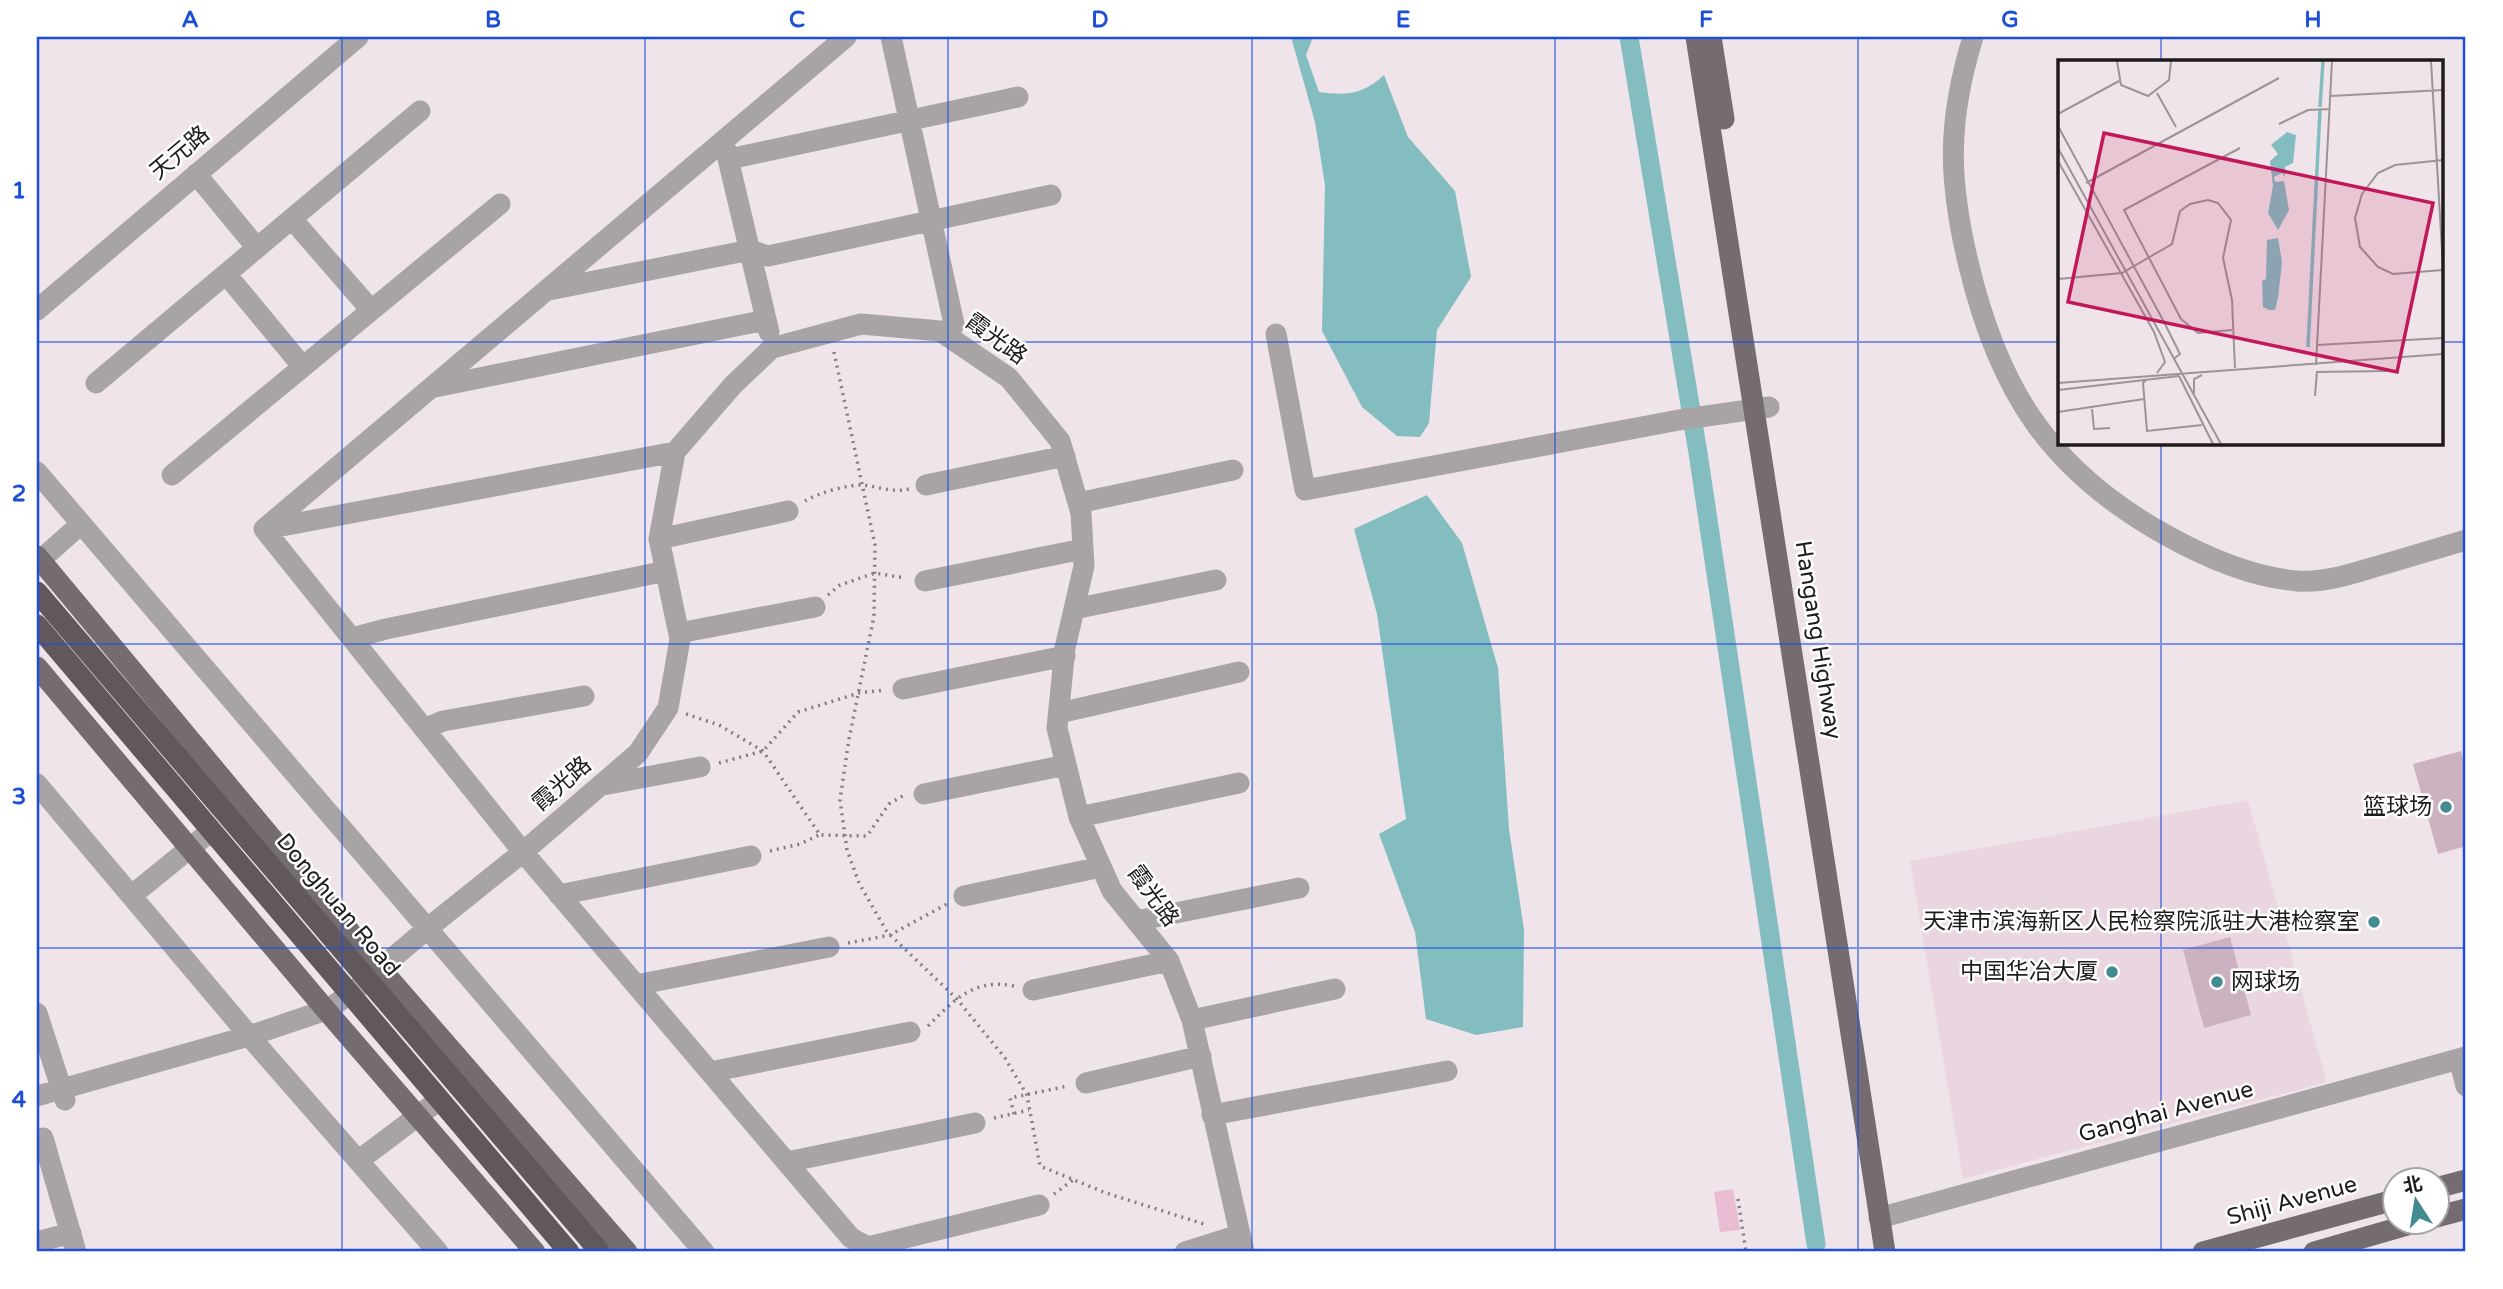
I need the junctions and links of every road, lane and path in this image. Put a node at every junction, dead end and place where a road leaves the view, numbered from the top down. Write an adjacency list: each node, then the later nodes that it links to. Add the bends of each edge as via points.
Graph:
1 (358, 37): 11 (street, 天元路)
2 (846, 37): 10 (street)
3 (891, 37): 9 (street)
4 (1696, 37): 30 (main road, Hangang Highway)
5 (1711, 37): 30 (main road, Hangang Highway)
6 (1973, 37): 43 (street, via 1953,126 1952,166 1960,233 1987,330 2011,387 2062,458 2141,522 2205,556 2268,577 2328,580)
7 (1017, 97): 9 (street)
8 (420, 111): 14 (street)
9 (910, 119): 10 (street); 15 (street)
10 (726, 150): 17 (street); 19 (street)
11 (196, 174): 16 (street); 20 (street, 天元路)
12 (1051, 195): 15 (street)
13 (500, 204): 21 (street)
14 (292, 219): 16 (street); 21 (street)
15 (932, 221): 17 (street, via 768,256); 25 (street, via 954,324)
16 (257, 248): 18 (street)
17 (750, 250): 19 (street); 22 (street)
18 (226, 274): 27 (street); 28 (street)
19 (547, 291): 29 (street)
20 (37, 310)
21 (372, 310): 27 (street)
22 (766, 320): 26 (street); 29 (street)
23 (830, 332): 25 (street, 霞光路, via 861,324 940,331); 26 (street, 霞光路); 36 (path)
24 (1276, 334): 30 (street, via 1305,489)
25 (948, 336): 32 (street, 霞光路, via 1009,378 1060,441)
26 (772, 348): 31 (street, 霞光路)
27 (303, 367): 35 (street)
28 (96, 383)
29 (430, 388): 41 (street)
30 (1762, 408): 122 (main road, Hangang Highway)
31 (675, 452): 41 (street); 42 (street, 霞光路)
32 (1065, 456): 37 (street); 38 (street, 霞光路)
33 (1233, 470): 38 (street)
34 (37, 472): 40 (street)
35 (172, 475)
36 (861, 485): 37 (path, via 900,491); 39 (path, via 815,495); 47 (path, via 875,545)
37 (926, 485)
38 (1078, 503): 44 (street, 霞光路)
39 (788, 511): 42 (street)
40 (81, 524): 45 (street); 85 (street)
41 (264, 529): 55 (street)
42 (659, 539): 46 (street, 霞光路)
43 (2466, 540)
44 (1083, 550): 49 (street); 52 (street, 霞光路)
45 (38, 559): 89 (main road)
46 (666, 571): 54 (street, 霞光路); 55 (street)
47 (875, 573): 49 (path); 51 (path, via 840,585); 60 (path, via 874,616)
48 (1216, 580): 52 (street)
49 (925, 581)
50 (37, 592): 89 (highway, Donghuan Road)
51 (815, 607): 54 (street)
52 (1074, 610): 56 (street, 霞光路)
53 (37, 625): 73 (highway)
54 (679, 633): 62 (street, 霞光路)
55 (352, 638): 64 (street)
56 (1065, 656): 59 (street); 63 (street, 霞光路)
57 (37, 667): 76 (main road)
58 (1239, 672): 63 (street)
59 (903, 689): 60 (path)
60 (859, 693): 65 (path, via 798,712); 75 (path, via 840,800)
61 (584, 696): 64 (street, via 443,721)
62 (668, 708): 65 (path, via 719,725); 70 (street, 霞光路, via 638,753)
63 (1059, 713): 66 (street, 霞光路, via 1057,728)
64 (424, 729): 77 (street)
65 (763, 751): 67 (path); 74 (path)
66 (1066, 765): 71 (street); 72 (street, 霞光路)
67 (700, 767): 70 (street)
68 (1238, 783): 72 (street)
69 (37, 784): 82 (street)
70 (600, 785): 77 (street, 霞光路)
71 (924, 794): 75 (path, via 906,793 889,804 867,836)
72 (1079, 817): 79 (street, 霞光路)
73 (211, 831): 76 (street); 94 (highway)
74 (820, 835): 75 (path); 78 (path, via 800,845)
75 (845, 837): 86 (path, via 859,883)
76 (190, 849): 82 (street); 96 (main road)
77 (523, 852): 81 (street); 85 (street, 霞光路)
78 (751, 856): 81 (street)
79 (1101, 867): 83 (street); 84 (street, 霞光路, via 1112,891)
80 (1299, 888): 84 (street)
81 (559, 895): 90 (street)
82 (131, 896): 99 (street)
83 (964, 896): 86 (path)
84 (1136, 921): 88 (street, 霞光路)
85 (428, 928): 89 (street, 霞光路); 133 (street)
86 (890, 935): 87 (path); 93 (path)
87 (829, 947): 90 (street)
88 (1169, 961): 91 (street); 97 (street, 霞光路)
89 (374, 978): 94 (street, 霞光路); 131 (highway, Donghuan Road); 132 (main road)
90 (636, 985): 103 (street)
91 (1033, 989): 93 (path, via 980,986)
92 (1335, 989): 97 (street)
93 (956, 998): 98 (path, via 927,1027); 107 (path, via 1005,1058)
94 (353, 999): 96 (street, 霞光路); 109 (highway)
95 (37, 1013): 106 (street)
96 (330, 1015): 99 (street, 霞光路); 114 (main road)
97 (1192, 1020): 100 (street, 霞光路)
98 (910, 1032): 103 (street)
99 (253, 1041): 106 (street, 霞光路); 117 (street)
100 (1201, 1056): 104 (street); 113 (street, 霞光路)
101 (2463, 1058): 105 (street); 122 (street, Ganghai Avenue)
102 (1447, 1071): 113 (street)
103 (710, 1072): 118 (street)
104 (1086, 1083): 107 (path)
105 (2466, 1086)
106 (63, 1094): 108 (street, 霞光路); 110 (street, 霞光路)
107 (1027, 1095): 111 (path); 112 (path, via 1010,1098)
108 (37, 1096)
109 (439, 1100): 114 (street); 130 (highway)
110 (37, 1108)
111 (1030, 1110): 112 (path); 126 (path, via 1040,1166)
112 (1014, 1114): 115 (path)
113 (1212, 1115): 126 (street, 霞光路)
114 (417, 1116): 117 (street); 129 (main road)
115 (975, 1123): 118 (street)
116 (37, 1140): 125 (street, via 43,1138)
117 (358, 1161): 128 (street)
118 (787, 1162): 127 (street, via 851,1238)
119 (1738, 1199): 135 (path)
120 (2380, 1203): 138 (main road, Shiji Avenue)
121 (1038, 1205): 127 (street)
122 (1886, 1216): 136 (main road, Hangang Highway); 137 (main road, Hangang Highway)
123 (2380, 1234): 139 (main road)
124 (37, 1242): 125 (street)
125 (74, 1243)
126 (1241, 1243): 134 (street)
127 (873, 1250)
128 (438, 1252)
129 (535, 1252)
130 (569, 1252)
131 (600, 1252)
132 (627, 1252)
133 (704, 1252)
134 (1185, 1252)
135 (1746, 1252)
136 (1885, 1252)
137 (1900, 1252)
138 (2203, 1252)
139 (2314, 1252)

